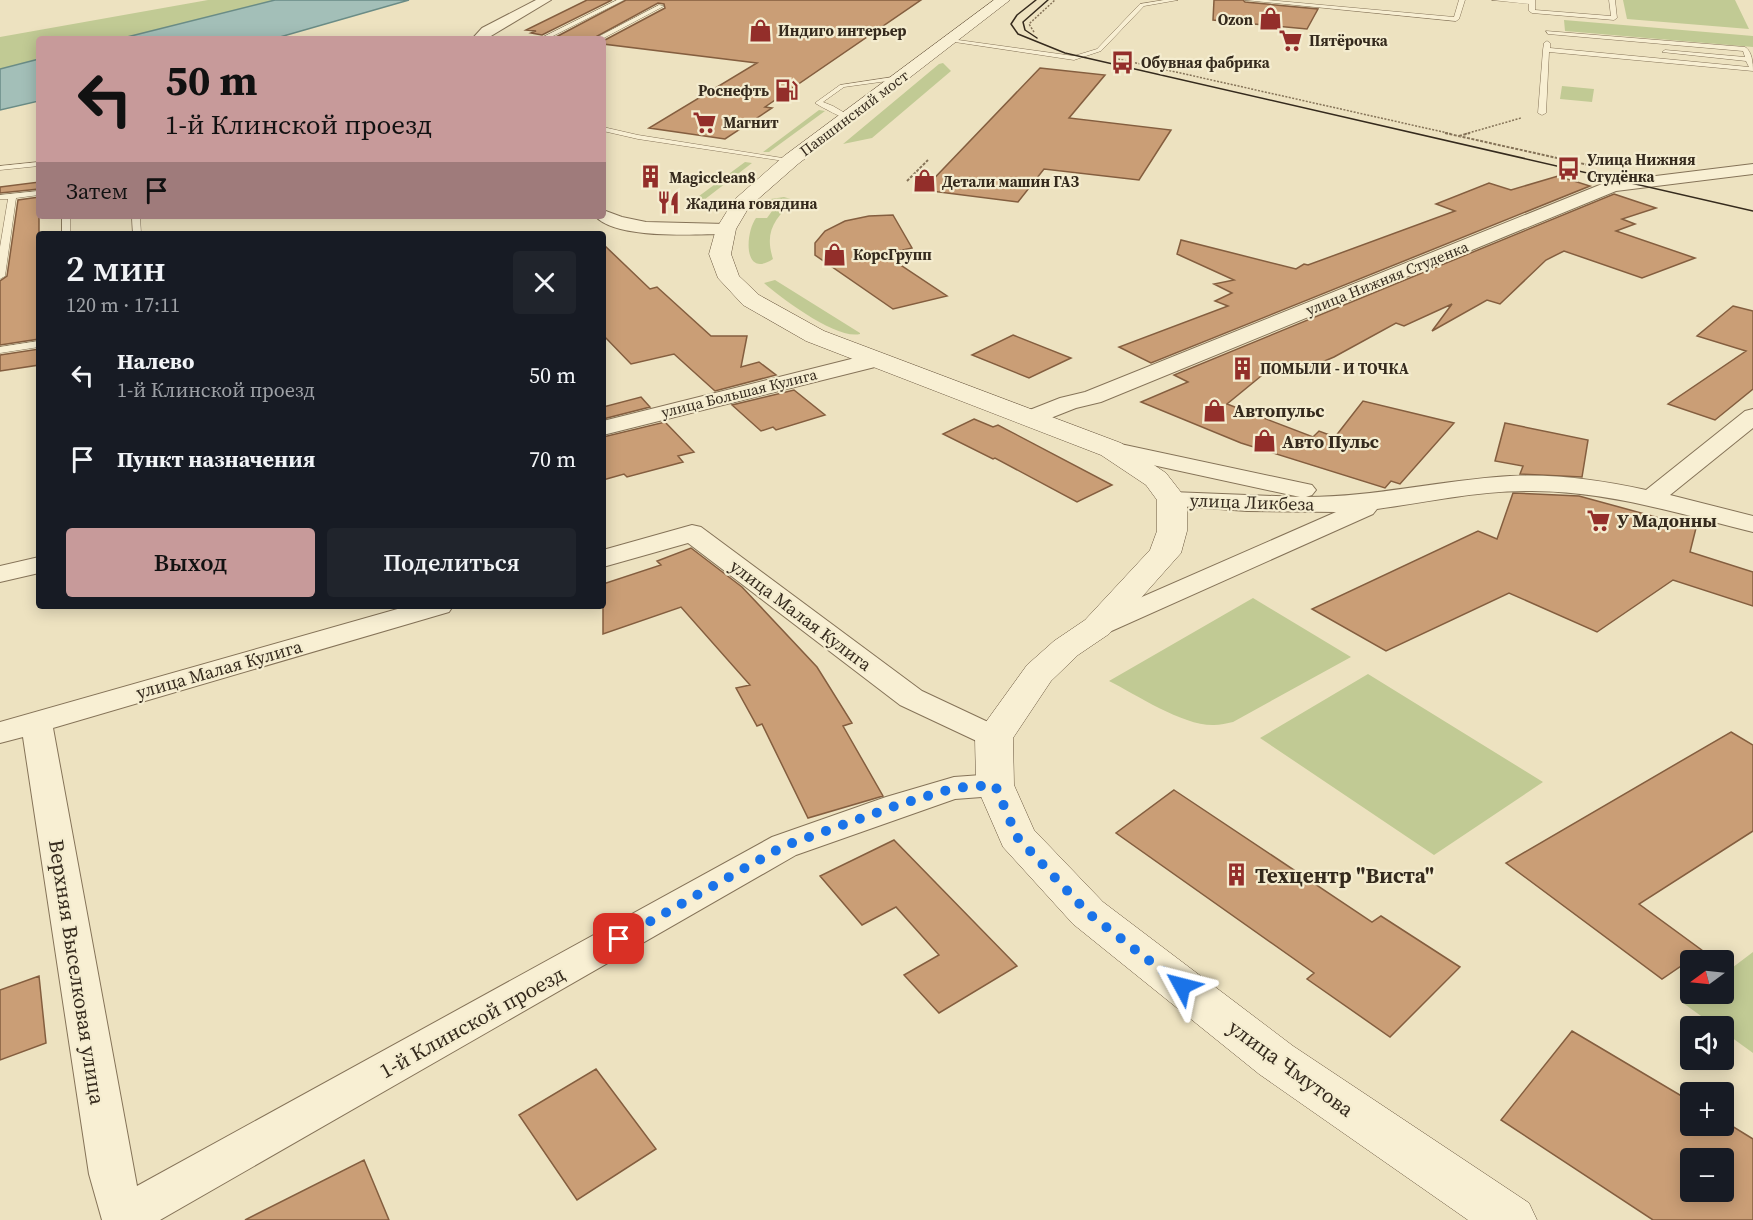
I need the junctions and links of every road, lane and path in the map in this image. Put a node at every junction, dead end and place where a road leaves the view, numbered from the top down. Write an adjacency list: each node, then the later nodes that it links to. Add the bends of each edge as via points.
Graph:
1 (545, 0): 14 (street)
2 (621, 0): 15 (lane)
3 (1003, 0): 17 (main road, Павшинский мост)
4 (1055, 0): 22 (path, via 1033,18 1030,27 1038,35)
5 (1175, 0): 22 (lane, via 1143,5)
6 (1248, 0): 7 (lane, via 1456,19)
7 (1462, 0)
8 (1496, 0): 10 (lane)
9 (1612, 0): 12 (lane, via 1614,18)
10 (1532, 2): 12 (lane, via 1532,11)
11 (661, 6): 16 (lane)
12 (1549, 13): 13 (lane)
13 (1548, 26): 18 (lane); 23 (lane, via 1745,49)
14 (482, 36)
15 (548, 36)
16 (603, 36)
17 (951, 40): 22 (lane, via 1074,58); 24 (main road, Павшинский мост)
18 (1547, 41): 19 (lane); 20 (lane)
19 (1559, 42)
20 (1546, 50): 23 (lane, via 1753,69); 25 (lane)
21 (1654, 51): 23 (lane)
22 (1092, 53): 28 (path)
23 (1749, 59)
24 (900, 78): 26 (main road, Павшинский мост); 26 (lane, via 842,86 818,104)
25 (1542, 112): 28 (path)
26 (847, 118): 29 (main road, Павшинский мост)
27 (606, 130): 29 (lane)
28 (1458, 136): 34 (path)
29 (791, 160): 36 (main road, Павшинский мост)
30 (928, 160): 35 (path)
31 (36, 164): 32 (lane)
32 (0, 168)
33 (1753, 169): 34 (street, улица Нижняя Cтуденкa)
34 (1653, 180): 47 (street, улица Нижняя Cтуденкa, via 1613,186 1093,397)
35 (907, 181)
36 (759, 187): 41 (main road, улица Ликбеза, via 741,204)
37 (36, 193): 38 (lane)
38 (12, 196): 39 (lane); 42 (lane)
39 (0, 197)
40 (606, 216): 41 (street, via 648,227)
41 (726, 229): 45 (main road, улица Ликбеза, via 720,254 729,278 751,300 815,336)
42 (0, 276)
43 (36, 344): 44 (lane)
44 (0, 350)
45 (875, 360): 47 (main road, улица Ликбеза); 48 (street, улица Большая Кулига)
46 (1753, 416): 50 (street)
47 (1030, 418): 49 (main road, улица Ликбеза)
48 (606, 427)
49 (1111, 449): 51 (main road, улица Ликбеза, via 1156,478); 52 (street, via 1274,485)
50 (1651, 498): 52 (street, улица Ликбеза, via 1530,483); 53 (street, улица Ликбеза)
51 (1172, 500): 52 (street, улица Ликбеза, via 1310,504); 58 (main road, via 1172,531 1165,553)
52 (1383, 500): 58 (street)
53 (1753, 524)
54 (606, 558): 61 (street, улица Малая Кулига, via 692,533 911,698)
55 (36, 566): 56 (street)
56 (0, 574)
57 (429, 609): 59 (street, улица Малая Кулига)
58 (1097, 627): 61 (main road, via 1039,673)
59 (36, 722): 60 (street, улица Малая Кулига); 63 (street, Верхняя Выселковая улица, via 111,1174)
60 (0, 733)
61 (994, 737): 62 (main road, улица Чмутова)
62 (995, 785): 63 (street, 1-й Клинской проезд, via 954,788 784,846); 64 (main road, улица Чмутова, via 1017,837 1088,913 1276,1060)
63 (124, 1219)
64 (1511, 1220)

